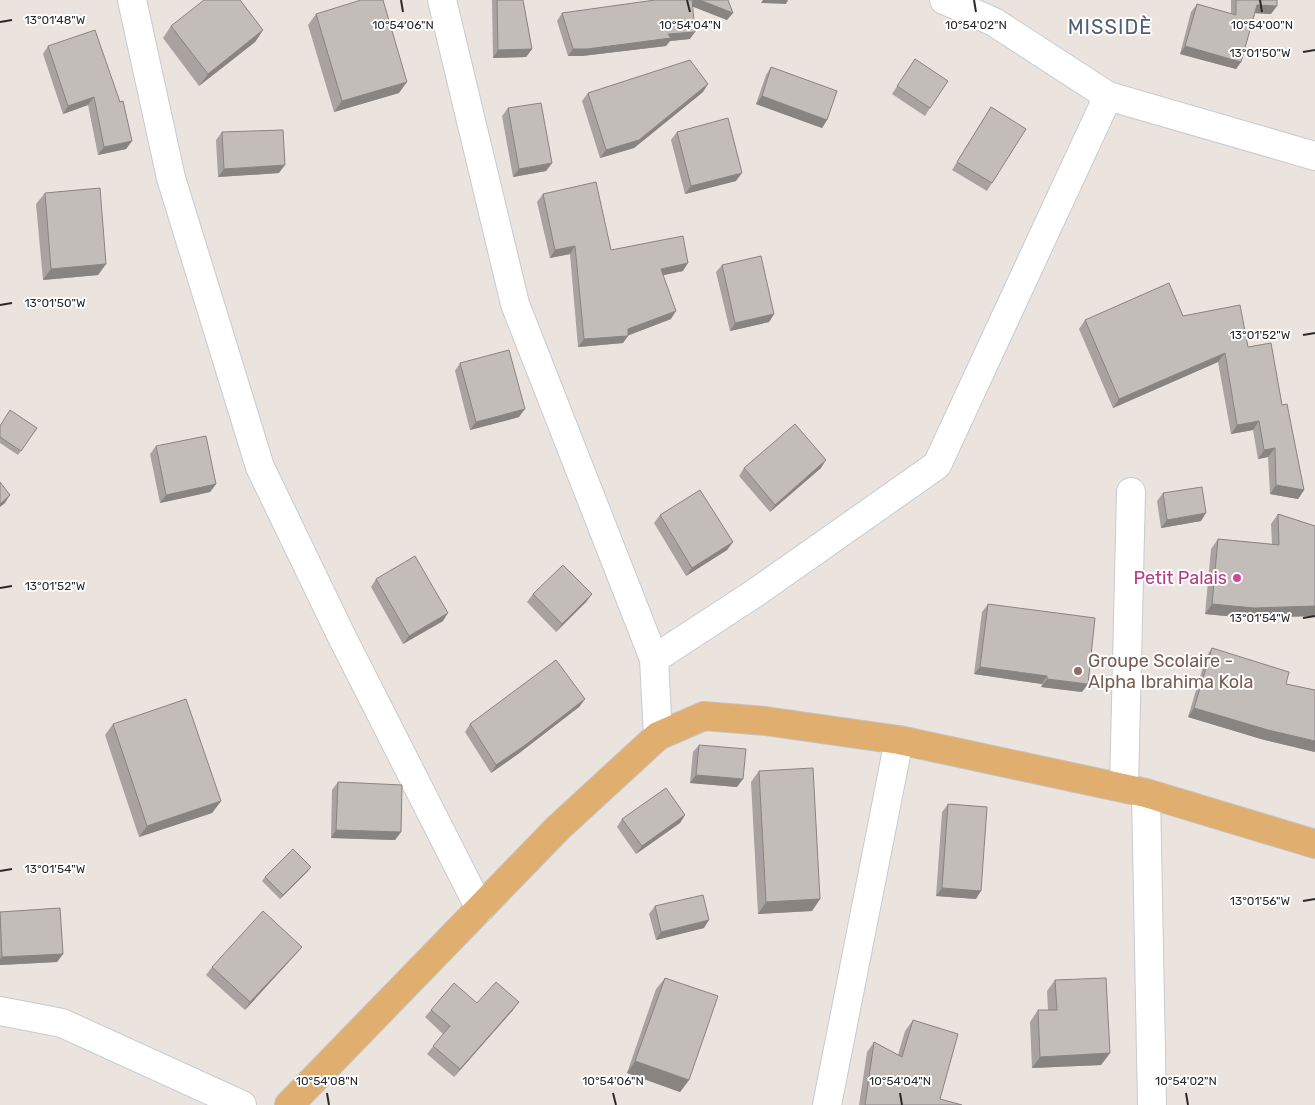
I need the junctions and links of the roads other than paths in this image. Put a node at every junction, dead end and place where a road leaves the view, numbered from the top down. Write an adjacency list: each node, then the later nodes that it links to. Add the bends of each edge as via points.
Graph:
1 (132, 0): 12 (street, via 171,178 260,466 341,635)
2 (442, 0): 7 (street, via 515,304)
3 (944, 0): 4 (street, via 994,22)
4 (1108, 96): 5 (street); 7 (street, via 937,465 755,593)
5 (1315, 156)
6 (1131, 492): 10 (street)
7 (654, 659): 8 (street)
8 (658, 736): 9 (main road, via 704,716); 12 (main road, via 558,828)
9 (899, 740): 10 (main road); 16 (street)
10 (1135, 791): 11 (main road); 17 (street)
11 (1315, 844)
12 (480, 909): 15 (main road)
13 (0, 1011): 14 (street, via 62,1023)
14 (242, 1105)
15 (289, 1105)
16 (827, 1105)
17 (1152, 1105)

